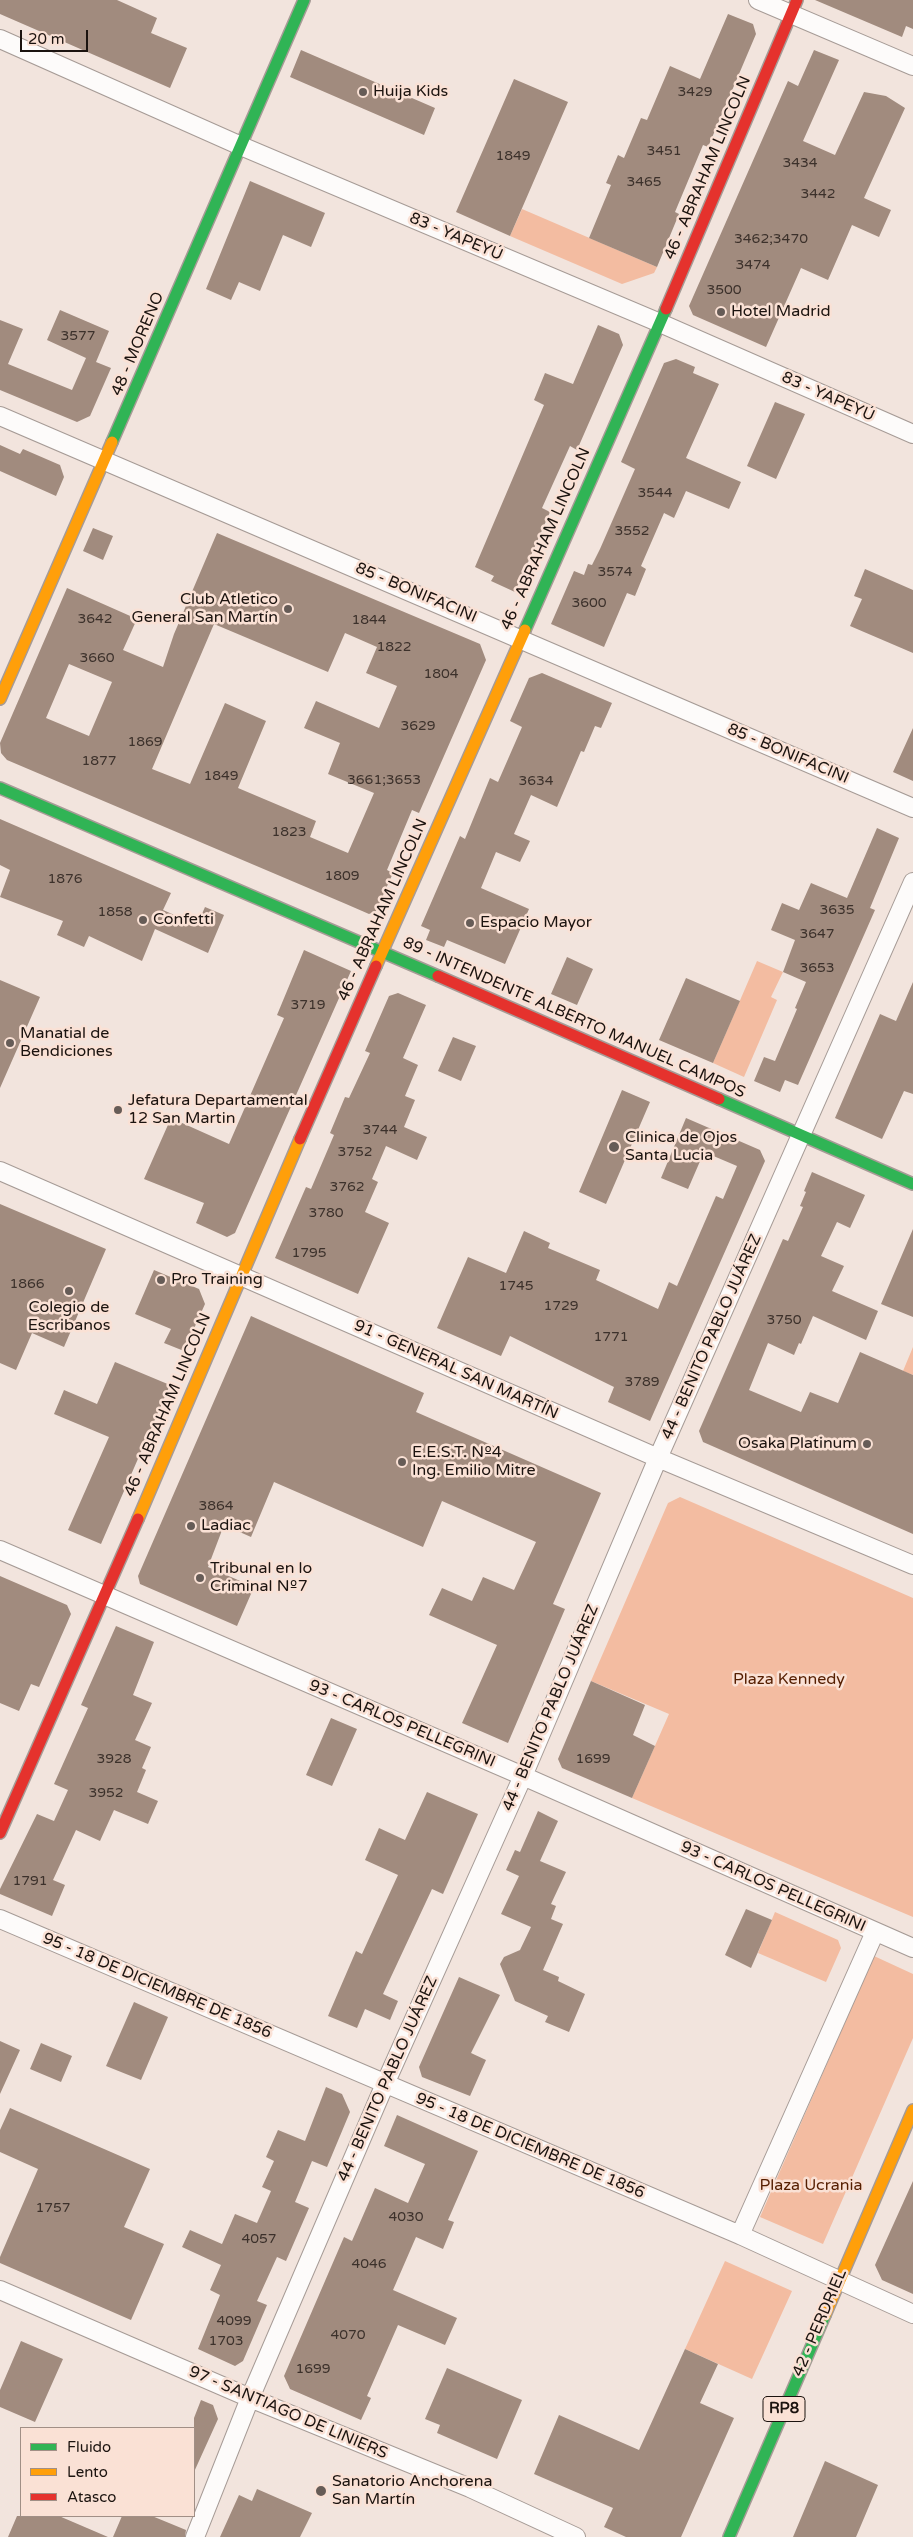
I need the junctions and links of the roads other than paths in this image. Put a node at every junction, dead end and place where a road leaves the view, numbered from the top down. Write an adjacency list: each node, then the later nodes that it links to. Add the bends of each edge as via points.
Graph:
1 (304, 0): 6 (street, 48 - MORENO)
2 (758, 0): 3 (street)
3 (794, 7): 5 (street); 7 (street, 46 - ABRAHAM LINCOLN)
4 (0, 39): 6 (street, 83 - YAPEYÚ)
5 (913, 66)
6 (241, 146): 7 (street, 83 - YAPEYÚ); 10 (street, 48 - MORENO)
7 (660, 323): 9 (street, 83 - YAPEYÚ); 11 (street, 46 - ABRAHAM LINCOLN)
8 (0, 416): 10 (street, 85 - BONIFACINI)
9 (913, 434)
10 (105, 461): 11 (street, 85 - BONIFACINI); 12 (street, 48 - MORENO)
11 (520, 638): 14 (street, 85 - BONIFACINI); 16 (street, 46 - ABRAHAM LINCOLN)
12 (0, 699)
13 (0, 788): 16 (street, 89 - INTENDENTE ALBERTO MANUEL CAMPOS)
14 (913, 808)
15 (913, 882): 17 (street, 44 - BENITO PABLO JUÁREZ)
16 (382, 951): 17 (street, 89 - INTENDENTE ALBERTO MANUEL CAMPOS); 20 (street, 46 - ABRAHAM LINCOLN)
17 (800, 1135): 19 (street, 89 - INTENDENTE ALBERTO MANUEL CAMPOS); 21 (street, 44 - BENITO PABLO JUÁREZ)
18 (0, 1171): 20 (street, 91 - GENERAL SAN MARTÍN)
19 (913, 1184)
20 (240, 1276): 21 (street, 91 - GENERAL SAN MARTÍN); 24 (street, 46 - ABRAHAM LINCOLN)
21 (658, 1458): 23 (street, 91 - GENERAL SAN MARTÍN); 25 (street, 44 - BENITO PABLO JUÁREZ)
22 (0, 1550): 24 (street, 93 - CARLOS PELLEGRINI)
23 (913, 1565)
24 (104, 1597): 25 (street, 93 - CARLOS PELLEGRINI); 26 (street, 46 - ABRAHAM LINCOLN)
25 (523, 1776): 28 (street, 93 - CARLOS PELLEGRINI); 30 (street, 44 - BENITO PABLO JUÁREZ)
26 (0, 1833)
27 (0, 1919): 30 (street, 95 - 18 DE DICIEMBRE DE 1856)
28 (875, 1932): 29 (street, 93 - CARLOS PELLEGRINI); 32 (street)
29 (913, 1948)
30 (385, 2084): 32 (street, 95 - 18 DE DICIEMBRE DE 1856); 36 (street, 44 - BENITO PABLO JUÁREZ)
31 (913, 2110): 33 (street, 42 - PERDRIEL / RP8)
32 (740, 2235): 33 (street, 95 - 18 DE DICIEMBRE DE 1856)
33 (838, 2280): 35 (street, 95 - 18 DE DICIEMBRE DE 1856); 39 (street, 42 - PERDRIEL / RP8)
34 (0, 2290): 36 (street, 97 - SANTIAGO DE LINIERS)
35 (913, 2314)
36 (250, 2398): 37 (street, 44 - BENITO PABLO JUÁREZ); 38 (street, 97 - SANTIAGO DE LINIERS, via 470,2488)
37 (195, 2537)
38 (576, 2537)
39 (729, 2537)

